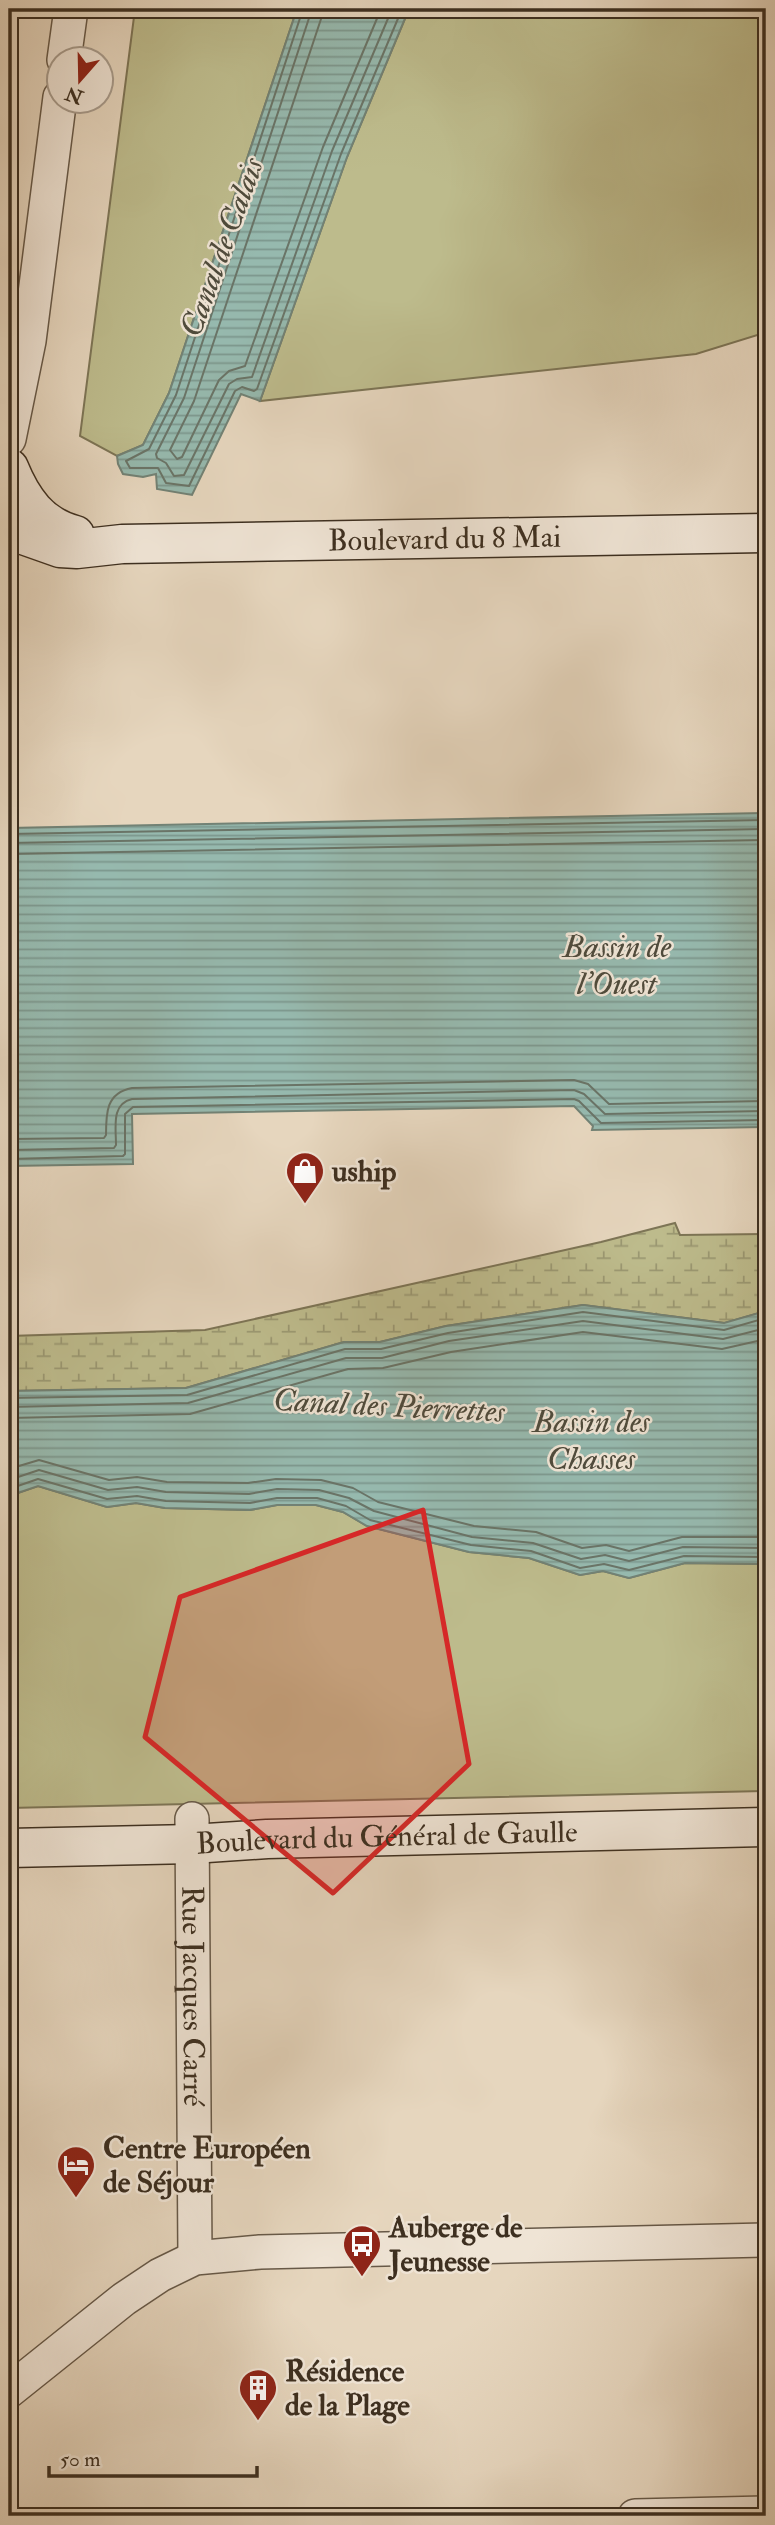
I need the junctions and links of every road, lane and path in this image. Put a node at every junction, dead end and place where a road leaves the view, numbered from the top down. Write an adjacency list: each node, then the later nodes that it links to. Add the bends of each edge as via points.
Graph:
1 (71, 9): 2 (street)
2 (66, 46)
3 (57, 116): 4 (street)
4 (34, 289): 5 (street); 6 (street, via 29,341)
5 (12, 343)
6 (9, 439)
7 (9, 451): 8 (street)
8 (9, 468): 11 (street, Boulevard du 8 Mai, via 22,497 51,525)
9 (9, 530): 11 (street, Boulevard du 8 Mai, via 60,548)
10 (766, 533): 11 (street, Boulevard du 8 Mai)
11 (122, 544)
12 (766, 1806): 15 (street, Boulevard du Général de Gaulle)
13 (9, 1823): 15 (street, Boulevard du Général de Gaulle)
14 (766, 1827): 15 (street, Boulevard du Général de Gaulle, via 267,1839)
15 (192, 1831): 16 (street, Boulevard du Général de Gaulle); 18 (street, Rue Jacques Carré)
16 (9, 1848)
17 (766, 2240): 18 (street, via 260,2252)
18 (195, 2258): 19 (street, via 160,2274 124,2299)
19 (10, 2389)
20 (766, 2513): 21 (street)
21 (635, 2516)

